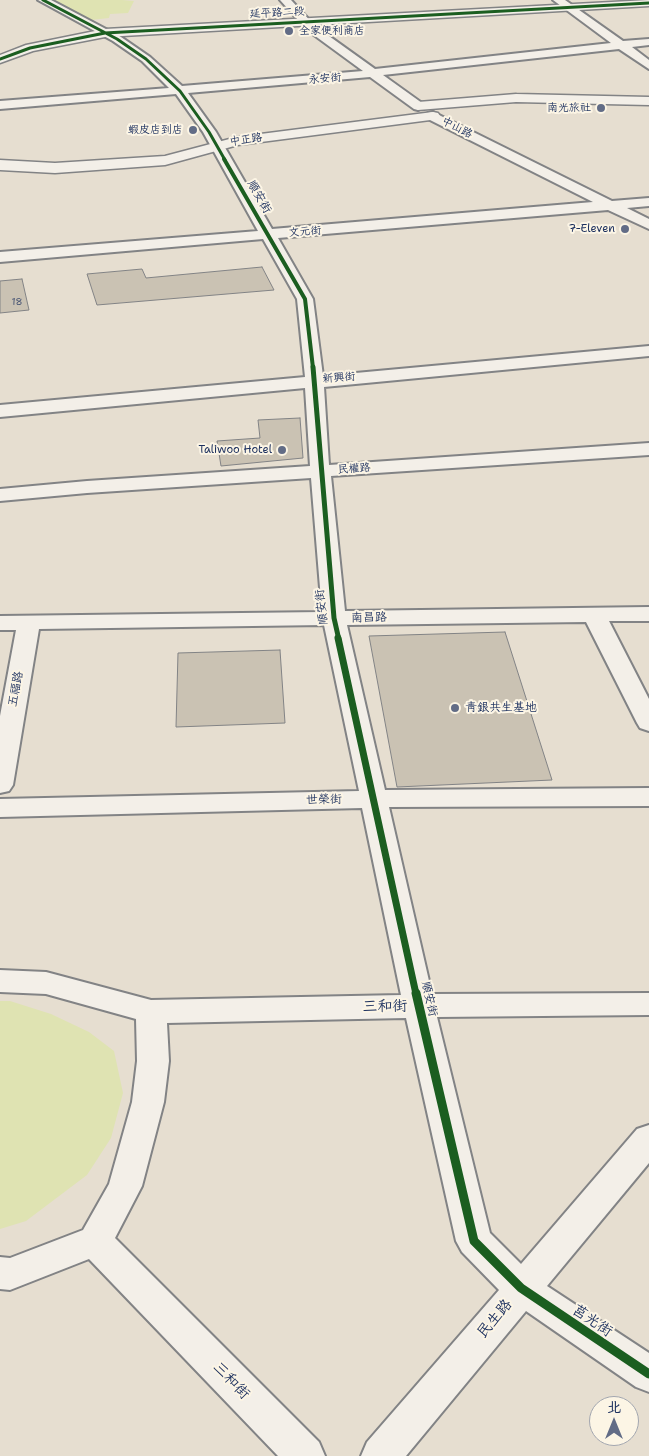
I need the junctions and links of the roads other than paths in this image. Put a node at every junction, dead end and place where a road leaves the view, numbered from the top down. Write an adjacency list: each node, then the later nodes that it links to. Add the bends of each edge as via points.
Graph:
1 (43, 0): 7 (street, 順安街)
2 (285, 0): 6 (street, 中山路)
3 (621, 0): 5 (main road, 延平路二段)
4 (649, 3): 5 (main road, 延平路二段)
5 (563, 4): 6 (main road, 延平路二段); 9 (street)
6 (301, 19): 7 (main road, 延平路二段); 13 (street, 中山路)
7 (101, 31): 10 (main road, 延平路二段, via 38,40); 11 (main road, 延平路二段, via 30,48); 14 (street, 順安街, via 146,59)
8 (649, 42): 9 (street, 永安街)
9 (621, 45): 12 (street); 13 (street, 永安街)
10 (0, 50)
11 (0, 59)
12 (649, 65)
13 (373, 73): 14 (street, 永安街); 17 (street, 中山路)
14 (180, 91): 16 (street, 永安街); 19 (street, 順安街)
15 (649, 101): 17 (main road, via 516,98)
16 (0, 105)
17 (418, 106): 18 (main road, 中山路)
18 (433, 116): 19 (main road, 中正路); 22 (street, 中山路)
19 (216, 145): 20 (main road, 中正路, via 165,160 55,168); 24 (street, 順安街)
20 (0, 165)
21 (649, 202): 22 (street, 文元街)
22 (609, 205): 23 (street, 中山路); 24 (street, 文元街)
23 (649, 225)
24 (268, 235): 25 (street, 文元街); 27 (street, 順安街, via 305,299)
25 (0, 257)
26 (649, 350): 27 (street, 新興街)
27 (314, 380): 28 (street, 新興街); 30 (street, 順安街)
28 (0, 411)
29 (649, 449): 30 (street, 民權路)
30 (320, 471): 31 (street, 民權路); 34 (street, 順安街)
31 (0, 495)
32 (649, 614): 33 (street, 南昌路)
33 (594, 615): 34 (street, 南昌路); 37 (street)
34 (334, 618): 35 (street, 南昌路); 40 (street, 順安街)
35 (29, 622): 36 (street, 南昌路); 38 (street, 五福路)
36 (0, 623)
37 (649, 723)
38 (0, 785)
39 (649, 797): 40 (street, 世榮街)
40 (374, 799): 41 (street, 世榮街); 44 (street, 順安街)
41 (0, 808)
42 (0, 981): 45 (street, 三和街, via 46,982)
43 (649, 1004): 44 (street, 三和街)
44 (419, 1006): 45 (street, 三和街); 49 (street, 順安街, via 474,1241)
45 (152, 1012): 47 (street, via 154,1061 148,1102 124,1186)
46 (649, 1139): 49 (street, 民生路)
47 (95, 1241): 48 (street, via 10,1274); 51 (street, 三和街)
48 (0, 1273)
49 (521, 1288): 50 (street, 莒光街); 52 (street, 民生路)
50 (649, 1374)
51 (305, 1456)
52 (381, 1456)

